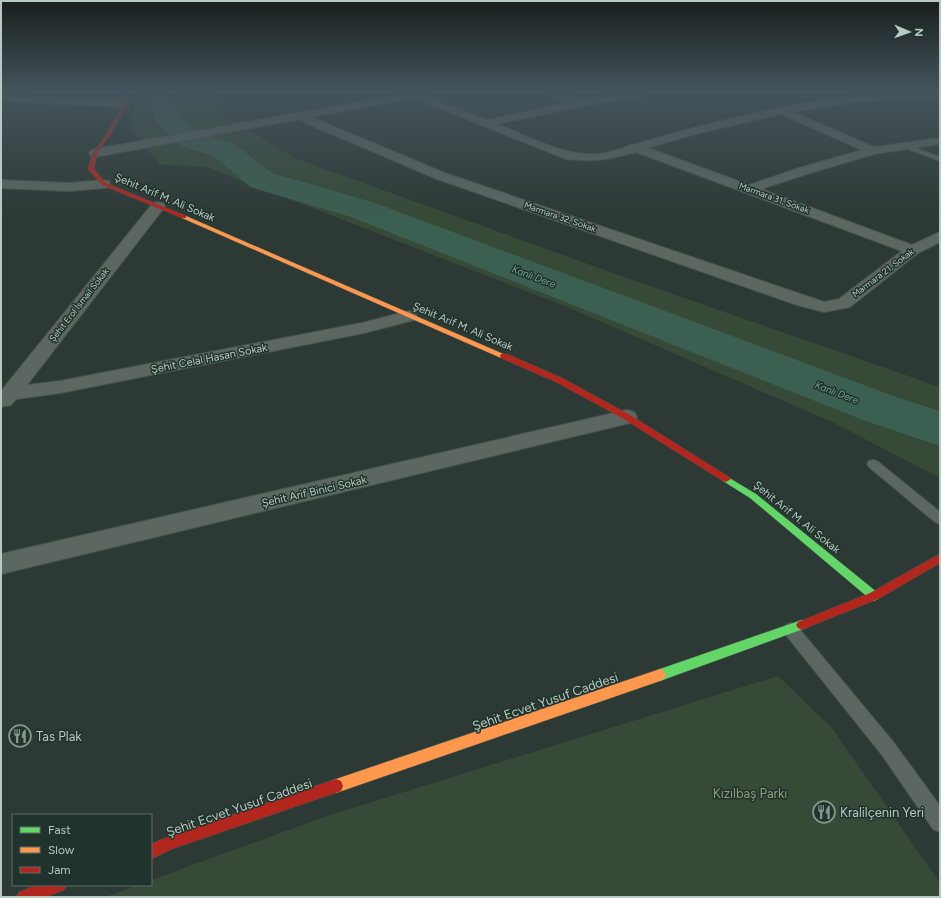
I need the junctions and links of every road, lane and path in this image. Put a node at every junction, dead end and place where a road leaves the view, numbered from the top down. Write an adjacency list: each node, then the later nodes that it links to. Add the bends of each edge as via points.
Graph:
1 (109, 133): 11 (street)
2 (203, 133): 11 (street)
3 (338, 133): 21 (street, Marmara 32. Sokak, via 441,176)
4 (511, 133): 9 (street, via 566,155 590,158 609,156)
5 (685, 133): 9 (street)
6 (832, 133): 10 (street)
7 (940, 141): 8 (street)
8 (905, 146): 10 (street); 12 (lane)
9 (634, 147): 16 (street, Marmara 31. Sokak)
10 (873, 151): 16 (street)
11 (95, 153): 14 (street, Şehit Arif M. Ali Sokak, via 91,169)
12 (940, 159)
13 (1, 184): 15 (street)
14 (104, 184): 15 (street, via 69,187); 18 (street, Şehit Arif M. Ali Sokak)
15 (20, 185): 17 (street)
16 (750, 189): 20 (street, Marmara 31. Sokak)
17 (6, 198)
18 (158, 206): 22 (street, Şehit Arif M. Ali Sokak); 23 (street, Şehit Erol İsmail Sokak)
19 (940, 236): 20 (street, Marmara 21. Sokak)
20 (913, 250): 21 (street, Marmara 21. Sokak, via 844,303)
21 (824, 307)
22 (408, 316): 23 (street, Şehit Celal Hasan Sokak, via 348,331); 24 (street, Şehit Arif M. Ali Sokak, via 559,380)
23 (5, 399)
24 (627, 417): 28 (street, Şehit Arif Binici Sokak); 29 (street, Şehit Arif M. Ali Sokak, via 753,496)
25 (873, 464): 26 (lane)
26 (940, 519)
27 (940, 558): 29 (street, Şehit Ecvet Yusuf Caddesi)
28 (1, 564)
29 (874, 596): 30 (street, Şehit Ecvet Yusuf Caddesi)
30 (791, 630): 31 (lane, via 888,749); 32 (street, Şehit Ecvet Yusuf Caddesi)
31 (940, 822)
32 (152, 852)
33 (55, 886): 34 (street)
34 (24, 897)

